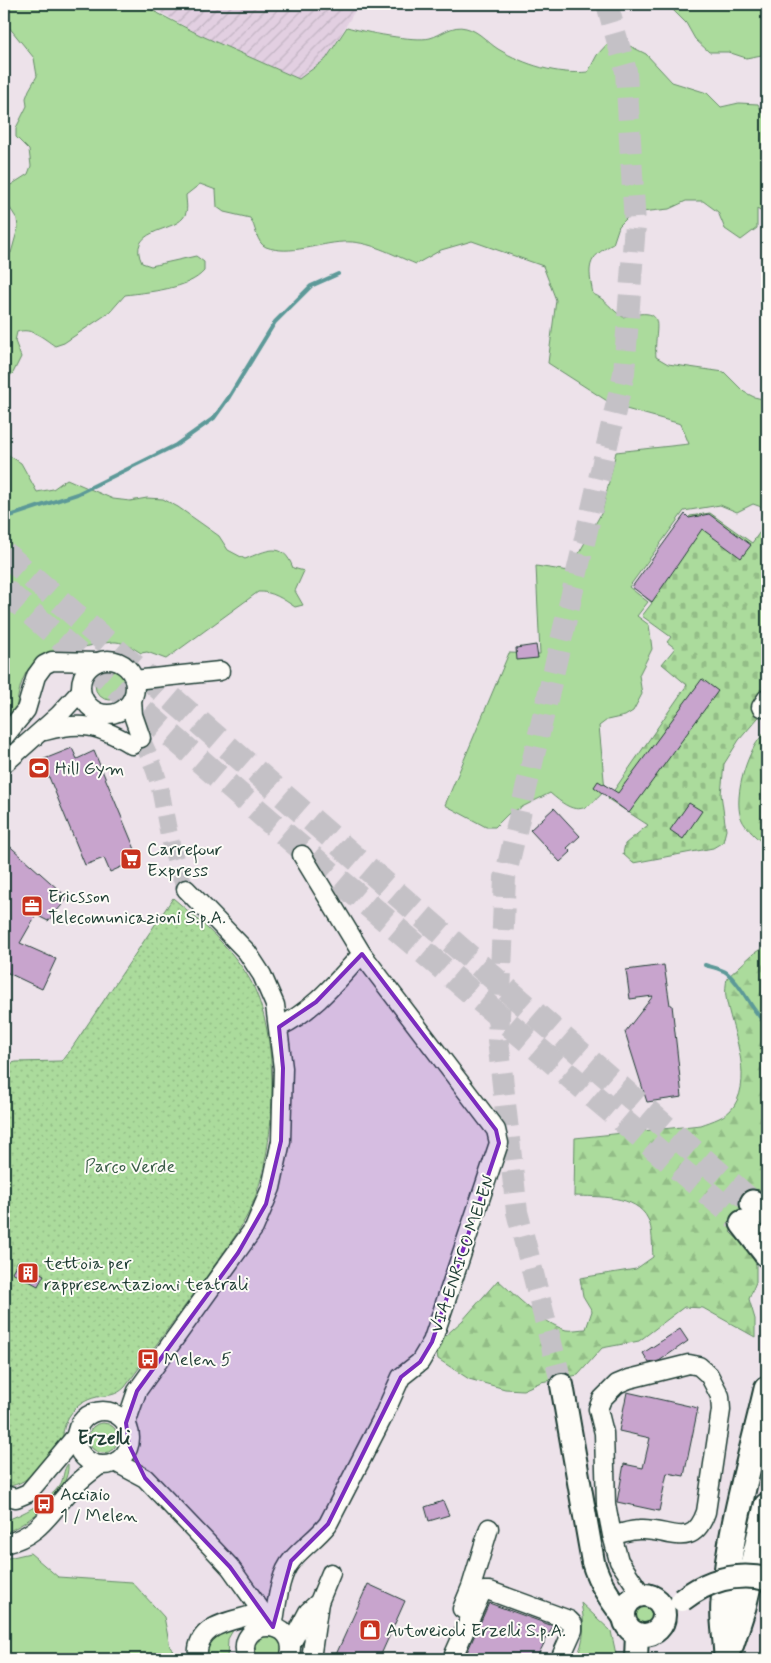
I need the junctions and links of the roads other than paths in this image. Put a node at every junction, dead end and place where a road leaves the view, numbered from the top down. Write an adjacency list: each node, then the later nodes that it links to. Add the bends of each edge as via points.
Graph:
1 (59, 662): 2 (street); 4 (street); 10 (street, via 48,662 39,671 26,710)
2 (97, 662): 4 (street); 5 (street, via 120,663)
3 (220, 671): 5 (street)
4 (83, 674): 6 (street)
5 (134, 680): 7 (street)
6 (83, 698): 8 (street, via 100,714); 9 (street)
7 (132, 700): 8 (street, via 125,709); 8 (street, via 140,738)
8 (113, 714)
9 (37, 733): 11 (street, via 76,724 100,738); 12 (street)
10 (4, 737)
11 (132, 745)
12 (4, 764)
13 (302, 855): 15 (street, VIA ENRICO MELEN)
14 (186, 889): 16 (street, via 246,952 262,975 275,1005)
15 (362, 954): 16 (street, via 316,1002); 42 (street, VIA ENRICO MELEN, via 496,1130 499,1143 432,1342 420,1362 401,1377 328,1524 291,1560)
16 (279, 1027): 22 (street, via 283,1068 281,1141 275,1177 266,1204 238,1253)
17 (754, 1213): 18 (highway); 19 (highway)
18 (767, 1241)
19 (767, 1254)
20 (562, 1385): 40 (main road, via 593,1562 600,1581)
21 (767, 1389): 45 (highway, via 728,1566 724,1604)
22 (137, 1391): 23 (street); 24 (street)
23 (103, 1411): 24 (street, via 116,1414); 25 (street, via 93,1412 84,1418)
24 (126, 1423): 26 (street)
25 (75, 1437): 27 (street); 31 (street, via 28,1493 16,1498)
26 (129, 1445): 28 (street, via 124,1455); 29 (street)
27 (81, 1455): 28 (street, via 87,1461); 30 (street)
28 (107, 1464): 29 (street); 30 (street)
29 (145, 1478): 38 (street, via 230,1568)
30 (68, 1492): 35 (street, via 43,1524 18,1540)
31 (4, 1495)
32 (767, 1506): 45 (highway)
33 (489, 1528): 43 (street)
34 (612, 1535): 34 (street, via 640,1530 681,1537 695,1532 702,1524 721,1410 716,1383 699,1366 689,1364 629,1379 617,1384 602,1399 598,1409 604,1433 606,1504); 40 (street, via 619,1561)
35 (4, 1544)
36 (331, 1573): 39 (street)
37 (767, 1579): 40 (main road, bridge, via 736,1576 719,1580)
38 (248, 1595): 41 (street); 42 (street)
39 (319, 1602): 44 (street, via 308,1612); 48 (street)
40 (646, 1609): 52 (main road)
41 (252, 1624): 42 (street); 46 (street, via 208,1630 199,1644); 47 (street, via 245,1646)
42 (273, 1627): 44 (street, via 284,1633)
43 (458, 1630): 49 (street); 50 (street); 51 (street, via 484,1591 490,1591 569,1620 573,1630)
44 (290, 1652)
45 (727, 1658)
46 (198, 1659)
47 (247, 1659)
48 (311, 1659)
49 (439, 1659)
50 (452, 1659)
51 (560, 1659)
52 (636, 1659)

